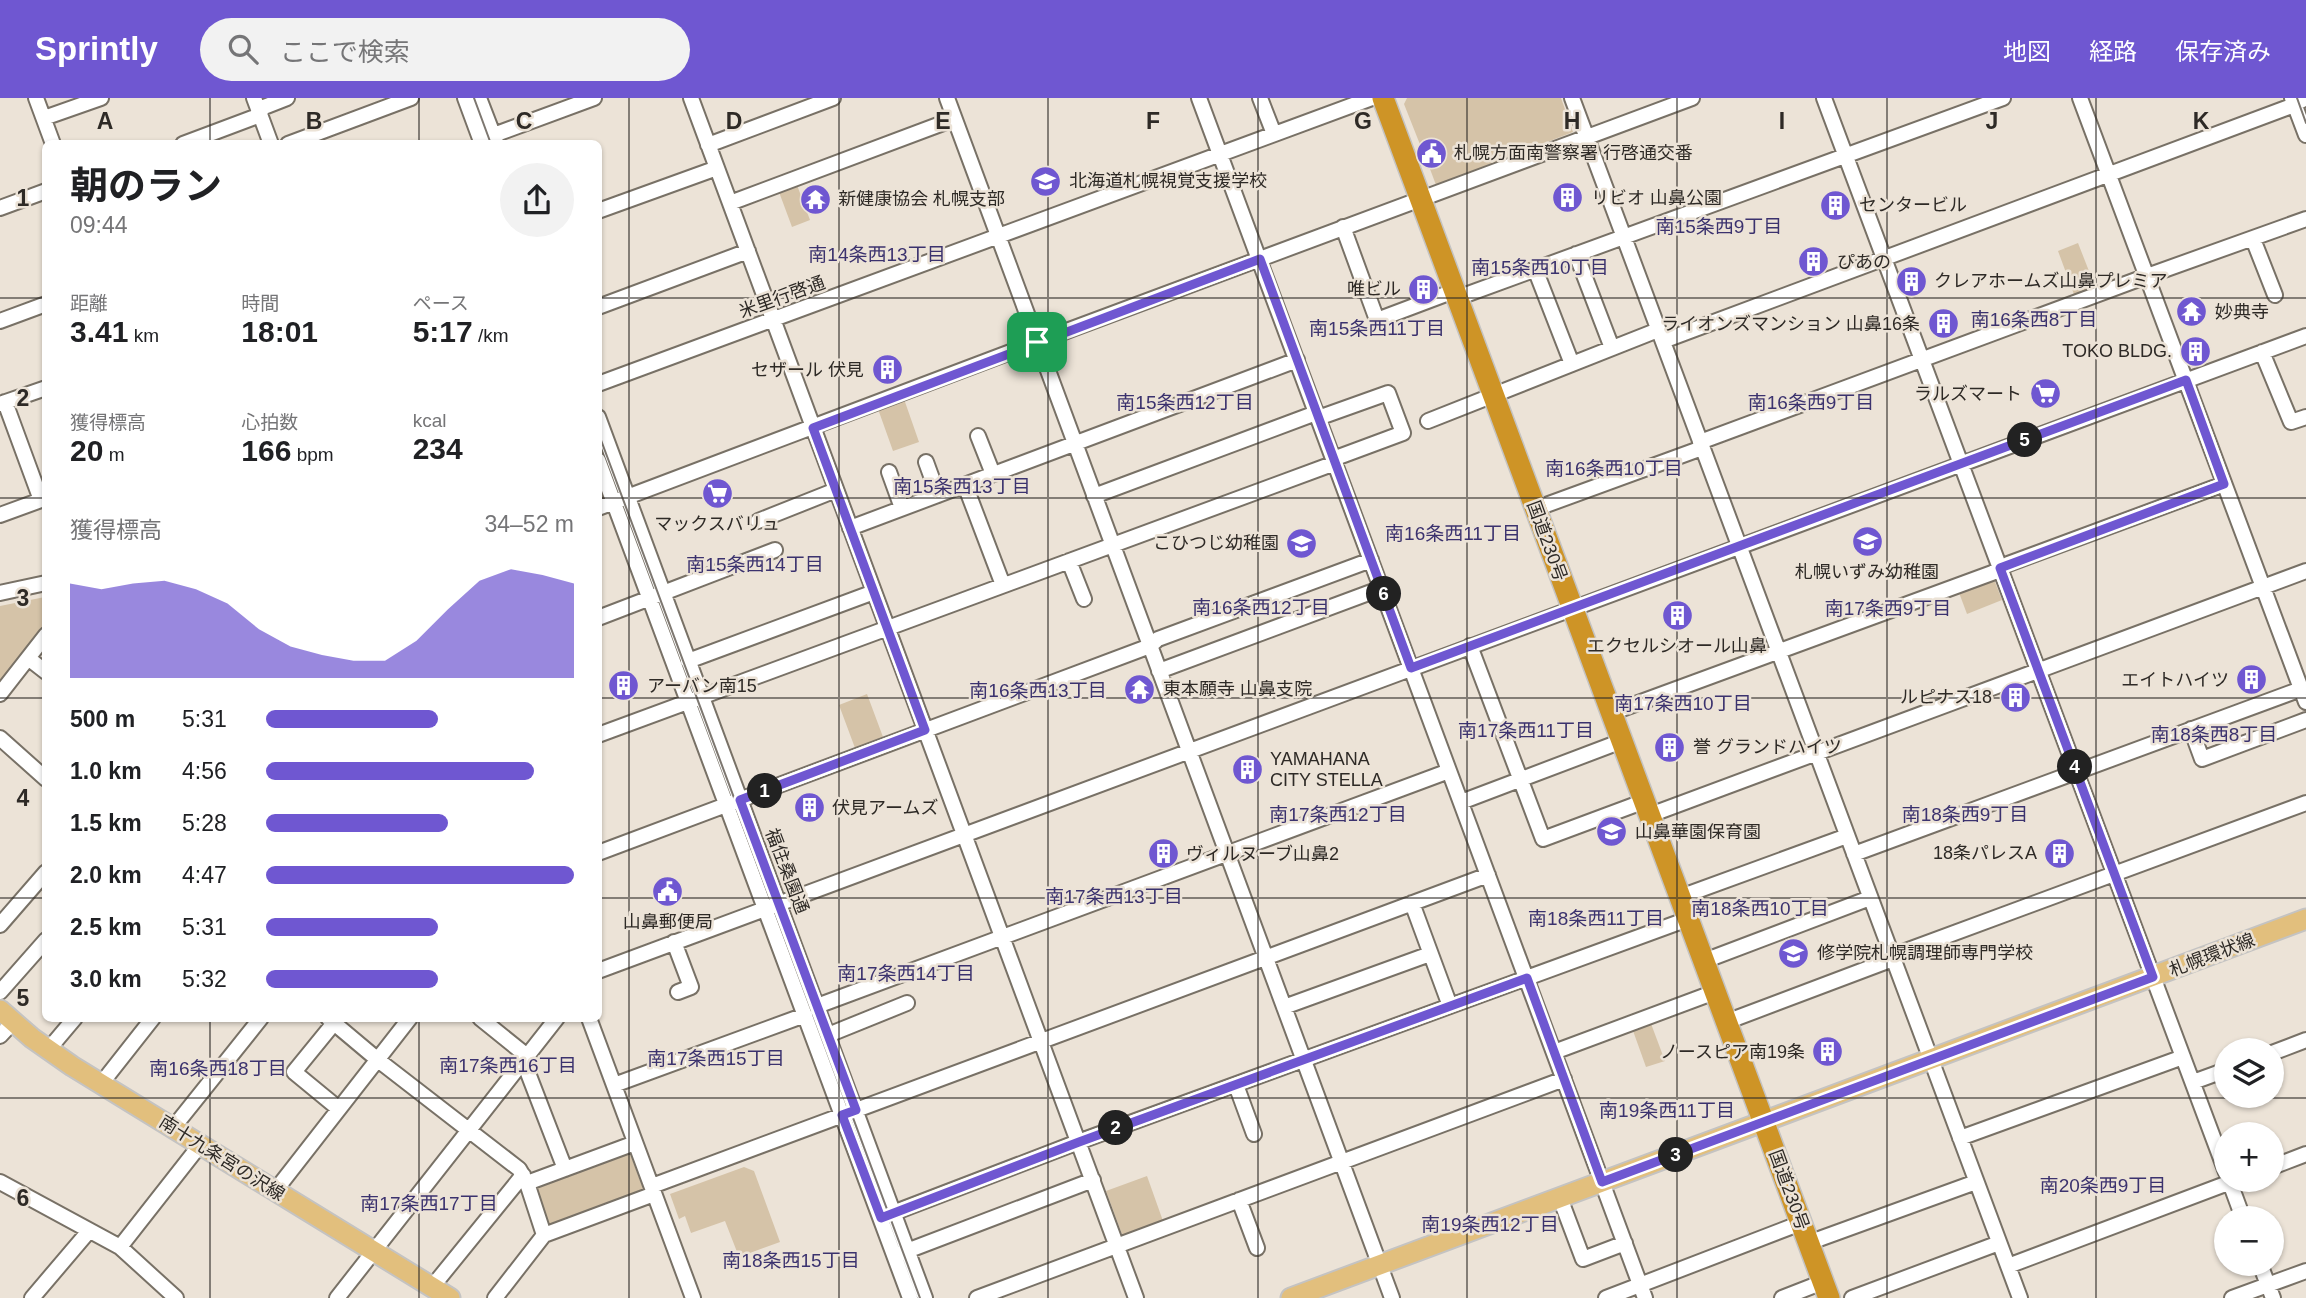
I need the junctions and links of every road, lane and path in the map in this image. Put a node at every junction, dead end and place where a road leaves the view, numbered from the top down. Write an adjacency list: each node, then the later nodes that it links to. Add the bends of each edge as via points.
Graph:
1 (36, 98): 22 (street)
2 (102, 98): 22 (street)
3 (287, 98): 21 (street, via 264,107)
4 (411, 98): 30 (street)
5 (465, 98): 31 (street)
6 (479, 98): 31 (street)
7 (594, 98): 31 (street)
8 (691, 98): 32 (street)
9 (833, 98): 32 (street)
10 (947, 98): 23 (street)
11 (1199, 98): 33 (street)
12 (1261, 98): 24 (street)
13 (1372, 98): 24 (street, 米里行啓通)
14 (1383, 98): 38 (highway, 国道230号)
15 (1572, 98): 26 (street)
16 (1692, 98): 26 (street)
17 (1825, 98): 34 (street)
18 (2003, 98): 34 (street)
19 (2080, 98): 36 (street)
20 (2297, 100): 25 (street); 36 (street)
21 (257, 105): 28 (street, via 255,117); 29 (street)
22 (44, 118): 27 (street)
23 (954, 119): 39 (street); 44 (street)
24 (1274, 134): 33 (street, 米里行啓通)
25 (2306, 135)
26 (1586, 137): 38 (street); 45 (street)
27 (52, 140)
28 (194, 140)
29 (270, 140)
30 (299, 140)
31 (488, 140)
32 (708, 145): 35 (street)
33 (1220, 154): 44 (street, 米里行啓通); 50 (street)
34 (1846, 156): 45 (street); 49 (street)
35 (717, 168): 39 (street); 41 (street)
36 (2109, 175): 49 (street); 52 (street)
37 (42, 192): 40 (street)
38 (1420, 198): 43 (street); 53 (highway, 国道230号)
39 (730, 204): 47 (street)
40 (0, 208)
41 (602, 210)
42 (2306, 219): 46 (street)
43 (1343, 227): 50 (street); 53 (street, via 1377,320)
44 (998, 237): 57 (street, 米里行啓通); 61 (street)
45 (1623, 237): 48 (street); 59 (street)
46 (2253, 239): 52 (street); 54 (street)
47 (748, 251): 56 (street); 57 (street)
48 (1576, 254): 51 (street); 62 (street)
49 (1884, 258): 59 (street); 64 (street)
50 (1260, 259): 61 (street); 65 (street)
51 (1535, 269): 53 (street); 66 (street)
52 (2147, 276): 64 (street); 67 (street)
53 (1456, 294): 70 (highway, 国道230号)
54 (2275, 295)
55 (42, 305): 58 (street)
56 (602, 306)
57 (774, 320): 68 (street, 米里行啓通); 75 (street)
58 (0, 321)
59 (1661, 335): 62 (street); 79 (street)
60 (2306, 336): 63 (street)
61 (1037, 342): 75 (street); 78 (street)
62 (1612, 348): 66 (street)
63 (2262, 352): 67 (street); 73 (street, via 2291,422)
64 (1922, 359): 79 (street); 82 (street)
65 (1297, 360): 72 (street); 78 (street)
66 (1572, 364): 70 (street)
67 (2186, 380): 82 (street); 86 (street)
68 (602, 383)
69 (42, 389): 71 (street)
70 (1493, 395): 74 (street); 94 (highway, 国道230号)
71 (3, 403): 95 (street, via 41,500)
72 (1317, 416): 80 (street); 80 (street, via 1388,393 1404,433); 90 (street)
73 (2306, 417)
74 (1428, 421)
75 (813, 428): 88 (street); 91 (street)
76 (602, 431): 91 (street, 福住桑園通)
77 (978, 436): 85 (street)
78 (1075, 443): 85 (street); 90 (street)
79 (1701, 445): 94 (street); 99 (street)
80 (1334, 461): 98 (street); 101 (street)
81 (926, 462): 89 (street)
82 (1962, 464): 99 (street); 103 (street)
83 (602, 467): 91 (street, 福住桑園通)
84 (889, 472): 93 (street)
85 (993, 474): 87 (street)
86 (2224, 484): 103 (street); 107 (street)
87 (965, 485): 89 (street); 106 (street)
88 (836, 490): 96 (street); 97 (street)
89 (938, 495): 93 (street)
90 (1094, 496): 98 (street)
91 (621, 500): 92 (street); 111 (street, 福住桑園通)
92 (602, 507)
93 (902, 508): 97 (street)
94 (1535, 509): 113 (highway, 国道230号)
95 (0, 515)
96 (758, 521)
97 (850, 528): 110 (street)
98 (1112, 544): 102 (street); 117 (street)
99 (1739, 547): 113 (street); 119 (street)
100 (775, 550): 111 (street)
101 (1371, 560): 108 (street); 117 (street, via 1158,639)
102 (1069, 561): 106 (street); 112 (street)
103 (2000, 568): 119 (street); 124 (street)
104 (2306, 571): 107 (street)
105 (42, 584): 109 (street)
106 (1003, 585): 115 (street)
107 (2263, 587): 124 (street); 126 (street)
108 (1382, 588): 122 (street); 125 (street)
109 (1, 591)
110 (874, 592): 115 (street); 121 (street)
111 (657, 596): 114 (street); 121 (street, 福住桑園通); 128 (street, 福住桑園通)
112 (1084, 599)
113 (1572, 608): 118 (street); 129 (highway, 国道230号)
114 (602, 617)
115 (888, 629): 128 (street); 132 (street)
116 (42, 640): 120 (street)
117 (1150, 646): 125 (street); 132 (street)
118 (1470, 646): 122 (street); 141 (street)
119 (1778, 651): 129 (street); 137 (street)
120 (29, 658): 123 (street); 127 (street)
121 (688, 661): 128 (street, 福住桑園通)
122 (1411, 668): 136 (street); 138 (street)
123 (42, 669)
124 (2038, 670): 137 (street); 139 (street)
125 (1159, 671): 136 (street)
126 (2302, 684): 131 (street)
127 (0, 694)
128 (695, 699): 133 (street); 143 (street, 福住桑園通)
129 (1611, 713): 135 (highway, 国道230号)
130 (2306, 720): 131 (street, via 2202,759)
131 (2191, 729): 139 (street)
132 (925, 730): 143 (street); 146 (street)
133 (602, 734)
134 (0, 738): 140 (street)
135 (1622, 741): 141 (street); 145 (highway, 国道230号)
136 (1188, 751): 146 (street); 149 (street)
137 (1816, 753): 145 (street); 147 (street)
138 (1449, 771): 142 (street); 149 (street)
139 (2077, 772): 150 (street); 151 (street)
140 (42, 775)
141 (1521, 780): 142 (street); 145 (street, via 1543,839)
142 (1461, 802): 152 (street)
143 (733, 803): 148 (street); 156 (street, 福住桑園通); 158 (street, 福住桑園通)
144 (2306, 803): 151 (street)
145 (1647, 808): 154 (highway, 国道230号)
146 (964, 835): 156 (street); 162 (street)
147 (1847, 836): 150 (street); 154 (street)
148 (602, 852)
149 (1227, 854): 162 (street); 166 (street)
150 (1854, 854): 155 (street)
151 (2115, 874): 167 (street); 170 (street)
152 (1488, 875): 157 (street); 171 (street)
153 (42, 877): 161 (street)
154 (1679, 897): 159 (highway, 国道230号)
155 (1870, 898): 167 (street); 168 (street)
156 (779, 903): 158 (street); 176 (street, 福住桑園通)
157 (1412, 903): 165 (street); 166 (street)
158 (764, 909): 163 (street); 179 (street, 福住桑園通)
159 (1688, 919): 168 (highway, 国道230号); 171 (street)
160 (2306, 919): 170 (main road, 札幌環状線)
161 (0, 925)
162 (1002, 937): 176 (street); 192 (street)
163 (674, 942): 169 (street); 173 (street, via 691,987)
164 (42, 945): 172 (street)
165 (1430, 954): 177 (street); 178 (street)
166 (1266, 957): 178 (street); 192 (street)
167 (1893, 958): 189 (street); 201 (street)
168 (1704, 961): 174 (highway, 国道230号)
169 (602, 969)
170 (2153, 977): 197 (street); 201 (main road, 札幌環状線)
171 (1527, 978): 177 (street); 196 (street)
172 (0, 992)
173 (678, 992)
174 (1715, 992): 189 (highway, 国道230号); 196 (street)
175 (907, 1003): 191 (street)
176 (817, 1006): 191 (street, 福住桑園通)
177 (1450, 1006): 200 (street)
178 (1284, 1007): 200 (street)
179 (805, 1014): 206 (street); 209 (street, 福住桑園通)
180 (72, 1022): 195 (street)
181 (150, 1022): 205 (street)
182 (258, 1022): 211 (street)
183 (330, 1022): 208 (street, via 294,1072)
184 (332, 1022): 199 (street)
185 (407, 1022): 199 (street)
186 (484, 1022): 198 (street)
187 (554, 1022): 198 (street)
188 (590, 1022): 206 (street)
189 (1726, 1022): 210 (highway, 国道230号)
190 (4, 1023): 195 (main road, 南十九条宮の沢線)
191 (828, 1035): 209 (street, 福住桑園通)
192 (1041, 1040): 209 (street); 216 (street)
193 (2306, 1040): 194 (street)
194 (2284, 1048)
195 (48, 1050): 205 (main road, 南十九条宮の沢線)
196 (1554, 1052): 203 (street)
197 (2183, 1057): 204 (street); 215 (street)
198 (525, 1058): 212 (street); 222 (street)
199 (378, 1060): 208 (street); 212 (street)
200 (1304, 1060): 207 (street); 220 (street)
201 (1931, 1060): 210 (main road, 札幌環状線); 215 (street)
202 (2214, 1074): 204 (street)
203 (1564, 1079): 220 (street); 226 (street)
204 (2193, 1082): 214 (street)
205 (101, 1084): 211 (main road, 南十九条宮の沢線)
206 (614, 1085): 217 (street)
207 (1236, 1085): 213 (street); 216 (street)
208 (340, 1109): 230 (street)
209 (849, 1112): 229 (street); 233 (street, 福住桑園通)
210 (1764, 1123): 226 (main road, 札幌環状線); 235 (highway, 国道230号)
211 (173, 1128): 218 (main road, 南十九条宮の沢線)
212 (470, 1130): 223 (street, via 519,1168); 242 (street)
213 (1254, 1134)
214 (2214, 1136)
215 (1960, 1138): 227 (street)
216 (1079, 1142): 224 (street); 233 (street)
217 (635, 1143): 222 (street); 229 (street)
218 (200, 1145): 230 (main road, 南十九条宮の沢線); 240 (street)
219 (2306, 1154): 221 (street)
220 (1341, 1161): 232 (street); 244 (street)
221 (2284, 1162)
222 (565, 1170): 223 (street)
223 (525, 1179): 236 (street); 247 (street)
224 (1093, 1180): 239 (street); 243 (street)
225 (0, 1182): 234 (street)
226 (1602, 1182): 231 (main road, 札幌環状線); 237 (street)
227 (1976, 1182): 235 (street); 238 (street)
228 (2214, 1184): 245 (street)
229 (653, 1190): 236 (street); 256 (street)
230 (275, 1191): 242 (main road, 南十九条宮の沢線)
231 (1560, 1198): 237 (street, via 1583,1259); 244 (main road, 札幌環状線)
232 (1239, 1200): 239 (street); 241 (street)
233 (887, 1215): 243 (street, 福住桑園通)
234 (89, 1231): 240 (street); 251 (street)
235 (1805, 1233): 248 (highway, 国道230号); 250 (street)
236 (544, 1235): 255 (street)
237 (1625, 1243): 250 (street)
238 (1999, 1243): 245 (street); 265 (street)
239 (1117, 1246): 259 (street); 260 (street)
240 (120, 1247): 252 (street)
241 (1257, 1248)
242 (374, 1251): 247 (main road, 南十九条宮の沢線); 253 (street)
243 (901, 1254): 257 (street, 福住桑園通); 258 (street, 福住桑園通)
244 (1380, 1265): 261 (main road, 札幌環状線); 262 (street)
245 (2008, 1266): 266 (street)
246 (2306, 1271): 249 (street)
247 (432, 1287): 254 (main road, 南十九条宮の沢線)
248 (1826, 1290): 264 (street)
249 (2271, 1291): 267 (street)
250 (1643, 1292): 263 (street)
251 (32, 1298)
252 (176, 1298)
253 (337, 1298)
254 (450, 1298)
255 (495, 1298)
256 (693, 1298)
257 (910, 1298)
258 (925, 1298)
259 (977, 1298)
260 (1136, 1298)
261 (1291, 1298)
262 (1392, 1298)
263 (1606, 1298)
264 (1782, 1298)
265 (1852, 1298)
266 (2020, 1298)
267 (2232, 1298)

